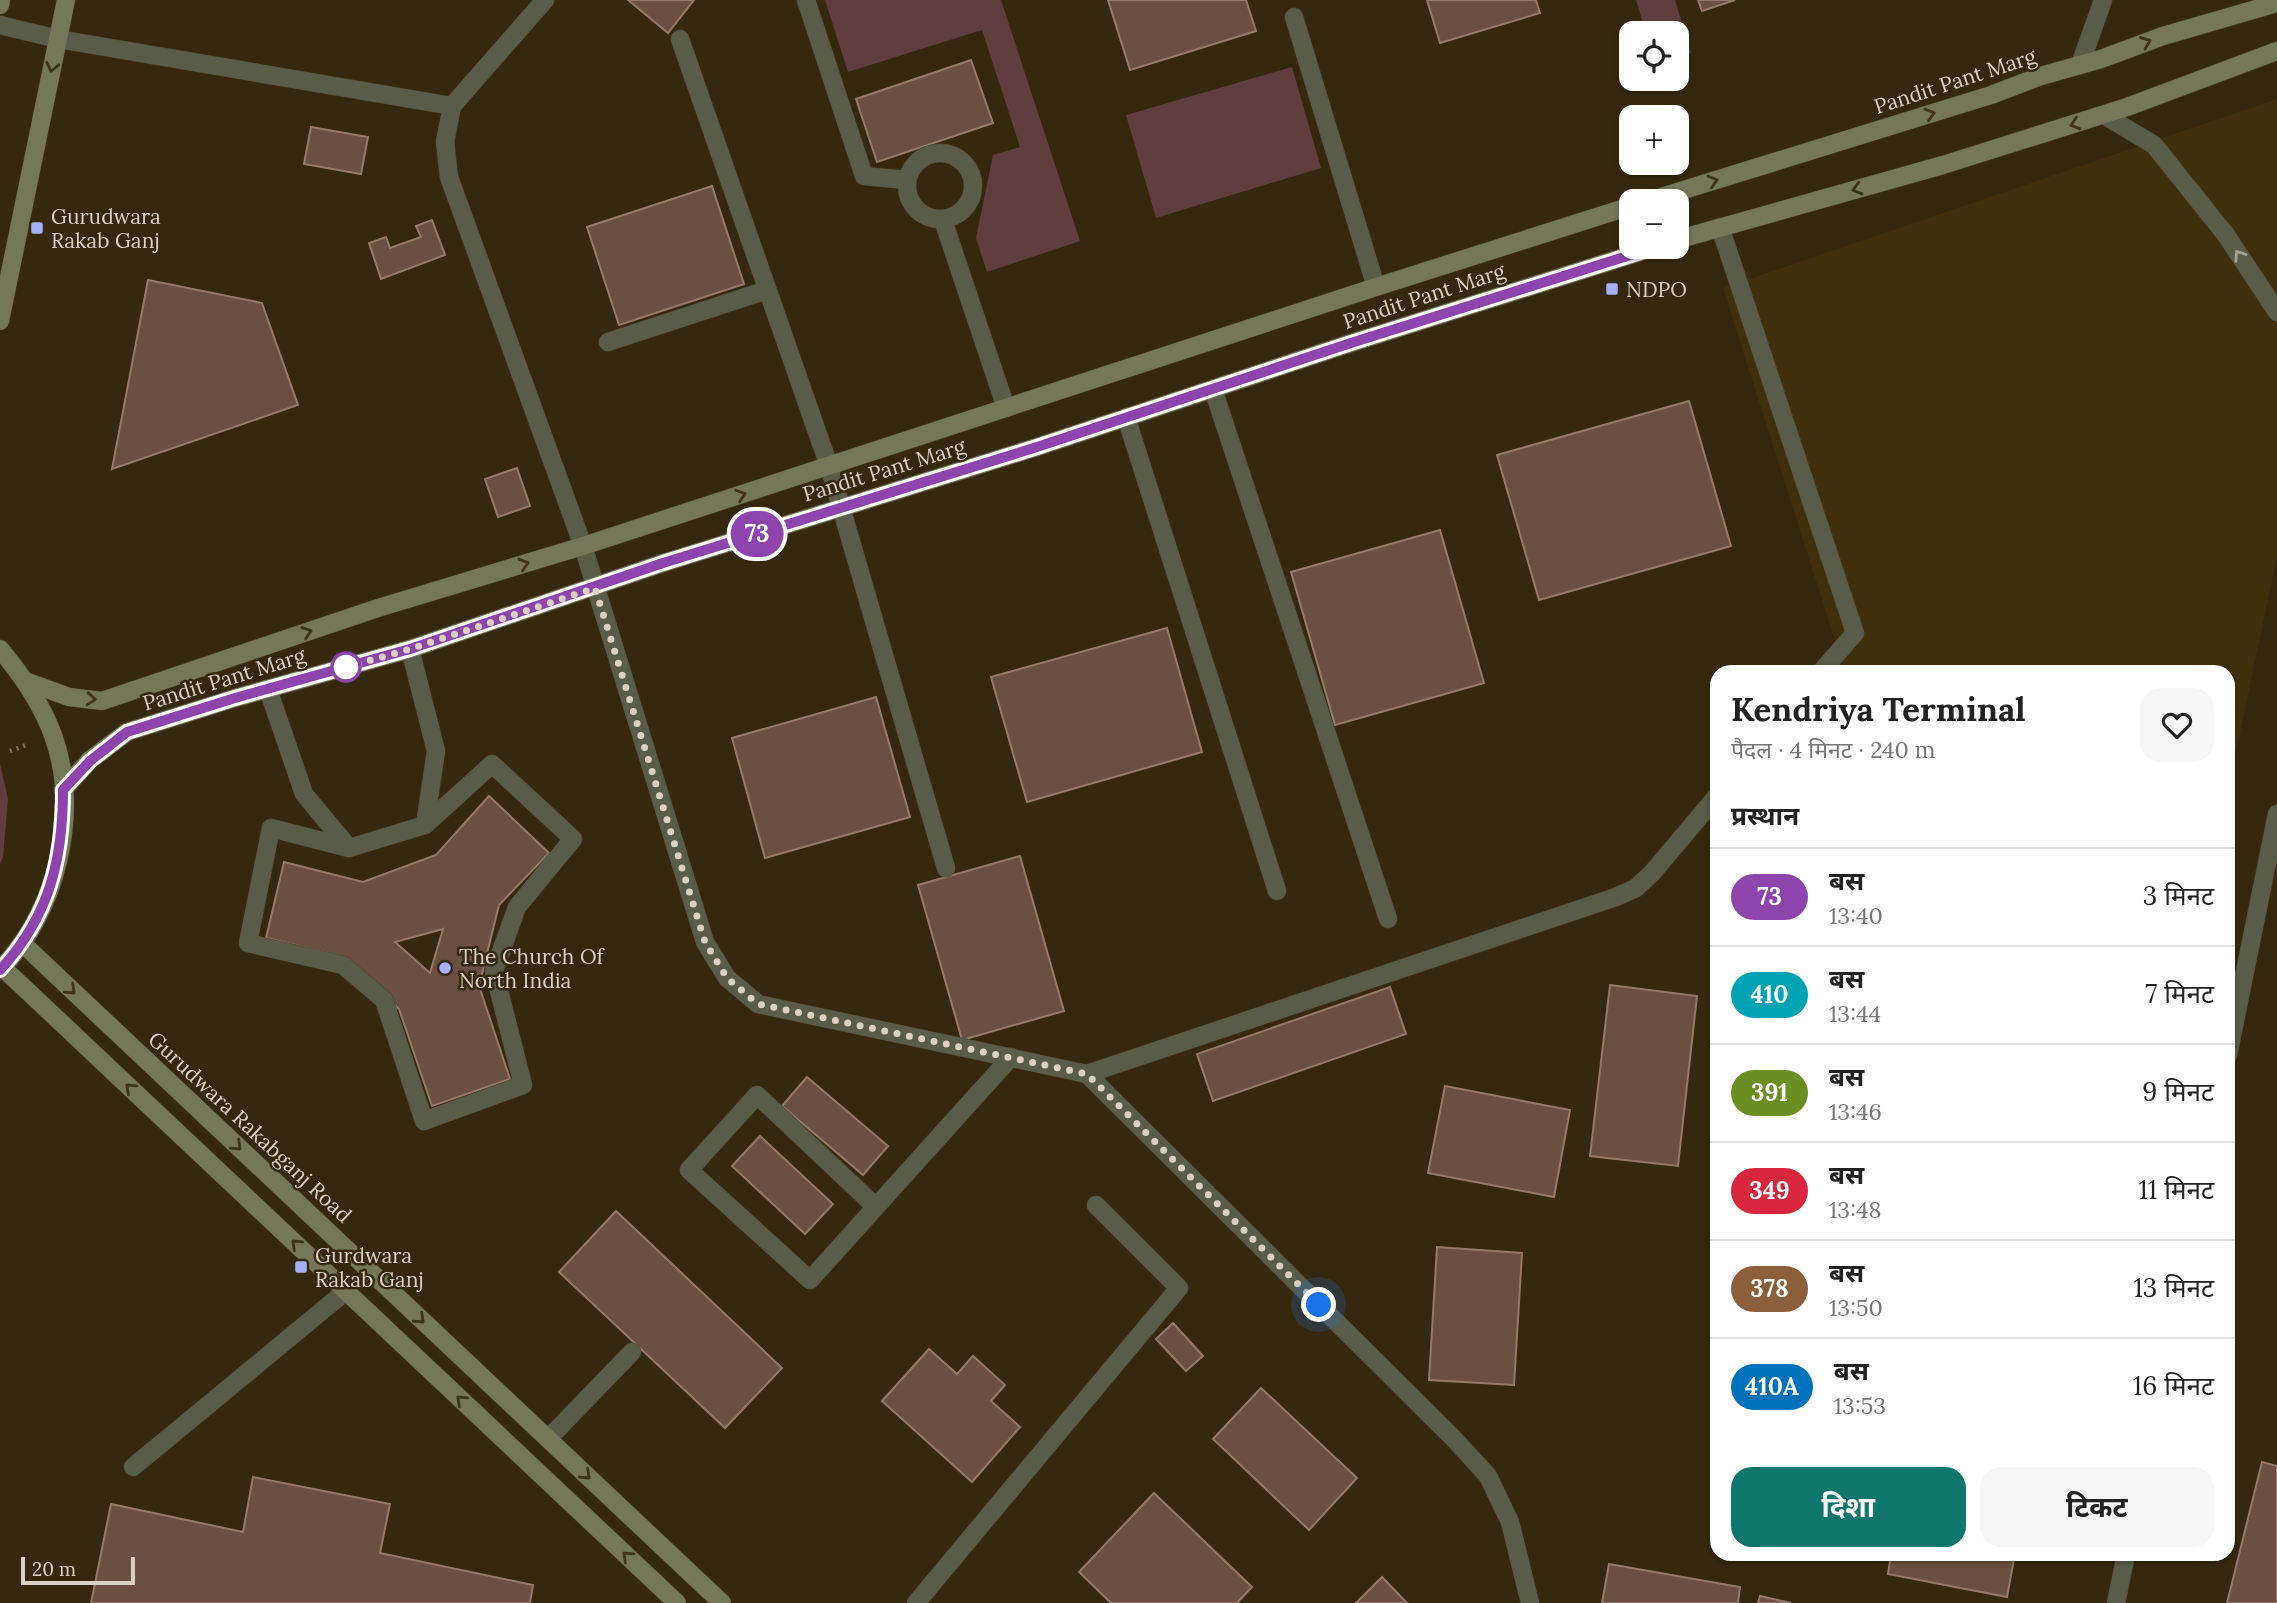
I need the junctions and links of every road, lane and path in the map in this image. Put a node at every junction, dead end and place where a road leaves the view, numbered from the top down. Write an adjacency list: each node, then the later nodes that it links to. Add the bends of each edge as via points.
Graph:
1 (66, 0): 9 (street)
2 (545, 0): 12 (street)
3 (806, 0): 14 (street, via 864,176)
4 (2103, 0): 11 (street)
5 (2277, 3): 11 (street, Pandit Pant Marg, one-way to 5)
6 (1294, 17): 21 (street)
7 (0, 25): 9 (street)
8 (680, 38): 22 (street)
9 (58, 40): 12 (street); 24 (street, one-way to 24)
10 (2277, 51): 13 (street)
11 (2080, 65): 15 (street, Pandit Pant Marg, one-way to 11)
12 (452, 106): 31 (street, via 445,142 449,177)
13 (2104, 115): 18 (street, one-way to 18); 23 (street, one-way to 13, via 2226,235 2154,145)
14 (906, 180): 17 (street, via 912,205 931,219); 17 (street, via 915,163 937,152 956,156 968,167 974,187 970,201 954,217)
15 (1687, 189)
16 (1619, 210): 21 (street, Pandit Pant Marg)
17 (943, 220): 27 (street)
18 (1720, 227): 19 (street); 35 (street, via 1855,633)
19 (1689, 236)
20 (1619, 259): 26 (street, Pandit Pant Marg)
21 (1376, 287): 27 (street, Pandit Pant Marg)
22 (767, 290): 25 (street); 29 (street)
23 (2277, 312)
24 (0, 321)
25 (608, 342)
26 (1213, 389): 28 (street, Pandit Pant Marg); 45 (street)
27 (1006, 408): 29 (street, Pandit Pant Marg)
28 (1126, 417): 30 (street, Pandit Pant Marg); 44 (street)
29 (829, 466): 30 (street); 31 (street, Pandit Pant Marg, one-way to 29)
30 (841, 508): 32 (street, Pandit Pant Marg); 43 (street)
31 (583, 546): 32 (street); 36 (street, Pandit Pant Marg, one-way to 31, via 69,697 102,701 377,608)
32 (595, 588): 34 (street, Pandit Pant Marg); 49 (street, via 705,942 727,978 758,1004)
33 (0, 649): 36 (street)
34 (410, 649): 37 (street, Pandit Pant Marg); 41 (street, via 436,751)
35 (1827, 665)
36 (25, 681): 38 (street, via 53,735)
37 (268, 689): 38 (street, Pandit Pant Marg, via 127,732); 42 (street, via 304,794)
38 (63, 790): 46 (street, via 57,867 45,903)
39 (1710, 804): 50 (street, via 1652,873 1636,888 1616,897)
40 (2277, 814): 48 (street)
41 (425, 825): 42 (street); 42 (street, via 492,764 573,839 517,906 494,971 523,1085 424,1121 384,1000 343,965 248,943 271,828)
42 (349, 848)
43 (946, 868)
44 (1277, 891)
45 (1388, 919)
46 (22, 943): 47 (street); 55 (street, Gurudwara Rakabganj Road, one-way to 55)
47 (1, 969): 53 (street, one-way to 47)
48 (2235, 1021)
49 (1011, 1057): 50 (street); 52 (street)
50 (1087, 1074): 61 (street, via 1488,1476 1510,1522)
51 (1096, 1205): 60 (street, via 1179,1288)
52 (875, 1206): 52 (street, via 757,1094 689,1170 810,1280)
53 (346, 1291): 56 (street); 58 (street, one-way to 53)
54 (632, 1352): 55 (street)
55 (548, 1439): 59 (street, Gurudwara Rakabganj Road, one-way to 59)
56 (133, 1467)
57 (2125, 1561): 62 (street)
58 (677, 1603)
59 (722, 1603)
60 (916, 1603)
61 (1530, 1603)
62 (2116, 1603)

